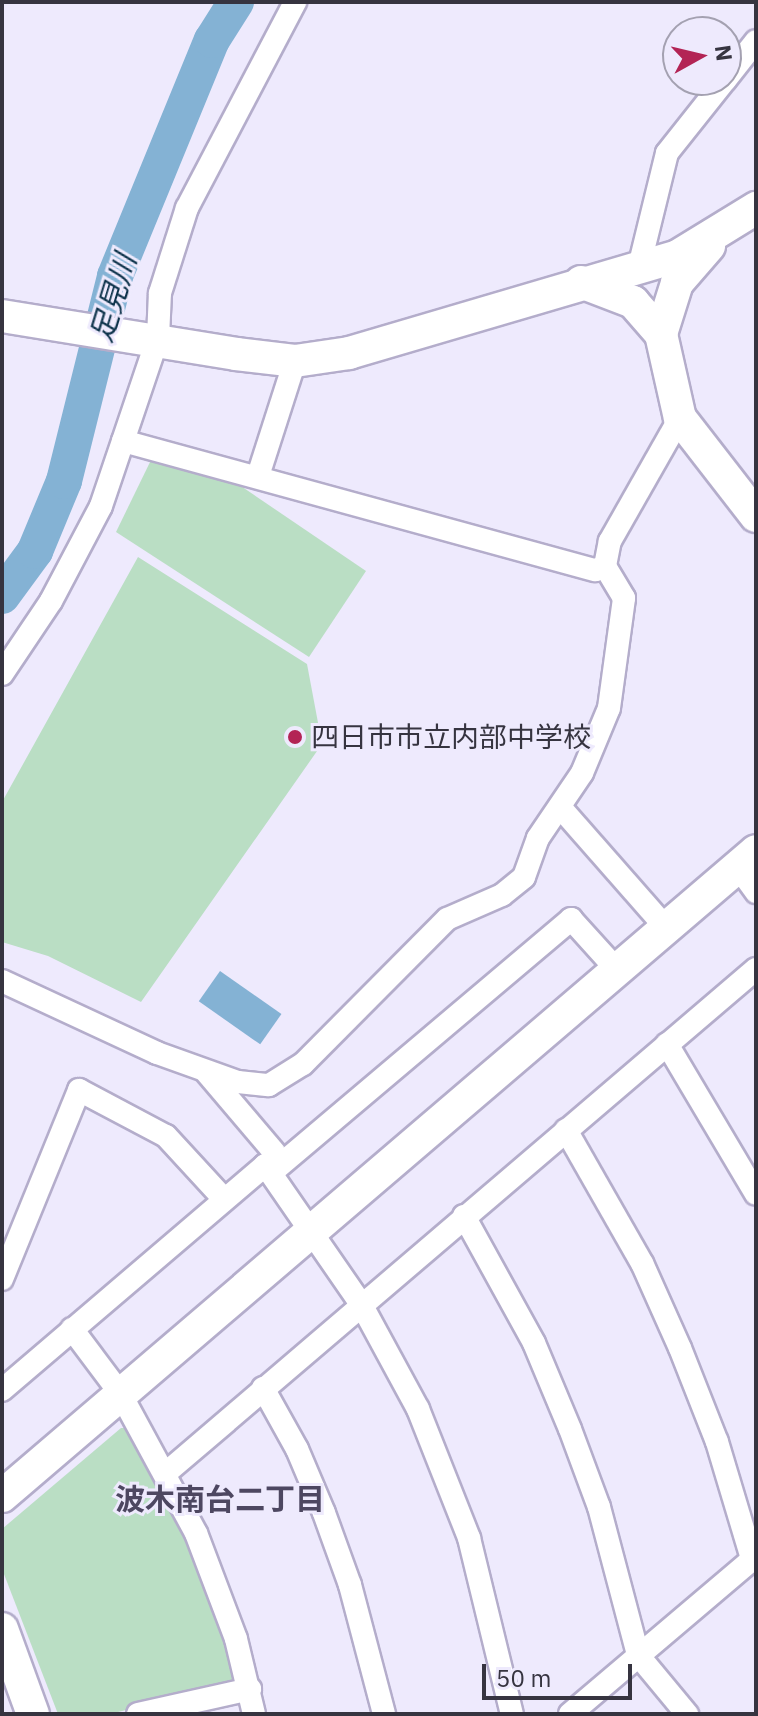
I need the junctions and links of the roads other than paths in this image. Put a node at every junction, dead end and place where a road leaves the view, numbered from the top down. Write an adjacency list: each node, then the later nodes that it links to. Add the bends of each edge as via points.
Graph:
1 (295, 2): 11 (street, via 187,208 160,293)
2 (756, 41): 3 (street)
3 (742, 59)
4 (713, 96): 7 (street, via 667,153)
5 (755, 207): 6 (street)
6 (724, 229): 7 (street, via 678,256); 10 (street, via 677,283)
7 (639, 267): 8 (street)
8 (581, 282): 10 (street, via 633,302); 12 (street, via 362,350)
9 (2, 316): 11 (street)
10 (661, 334): 13 (street)
11 (154, 337): 12 (street); 14 (street)
12 (295, 361): 15 (street)
13 (680, 418): 16 (street); 17 (street, via 610,541)
14 (123, 441): 15 (street); 18 (street, via 101,506 59,587)
15 (258, 476): 17 (street, via 596,570)
16 (754, 507)
17 (605, 566): 19 (street, via 624,598 609,708 582,773)
18 (2, 674)
19 (560, 807): 21 (street); 26 (street, via 538,838 524,877 502,895 447,919 303,1064 269,1085)
20 (750, 870): 21 (street)
21 (668, 930): 23 (street)
22 (756, 969): 25 (street)
23 (618, 971): 28 (street, via 571,919); 32 (street)
24 (2, 981): 26 (street)
25 (667, 1044): 27 (street); 29 (street)
26 (207, 1073): 28 (street)
27 (566, 1130): 31 (street); 41 (street, via 642,1263 680,1348)
28 (273, 1162): 30 (street); 32 (street)
29 (756, 1194)
30 (224, 1199): 33 (street, via 166,1136 79,1090); 35 (street)
31 (464, 1216): 34 (street); 43 (street, via 527,1330 570,1429 599,1507)
32 (312, 1229): 34 (street); 38 (street)
33 (2, 1279)
34 (361, 1304): 36 (street); 49 (street, via 418,1409 457,1504 494,1625)
35 (72, 1329): 37 (street); 38 (street)
36 (263, 1388): 39 (street); 48 (street, via 297,1449 335,1542)
37 (2, 1390)
38 (120, 1393): 39 (street); 40 (street)
39 (167, 1472): 44 (street, via 216,1580)
40 (2, 1496)
41 (754, 1558): 43 (street)
42 (2, 1629): 45 (street)
43 (638, 1655): 50 (street); 51 (street)
44 (250, 1689): 46 (street); 47 (street)
45 (33, 1714)
46 (138, 1714)
47 (254, 1714)
48 (384, 1714)
49 (512, 1714)
50 (570, 1714)
51 (687, 1714)

